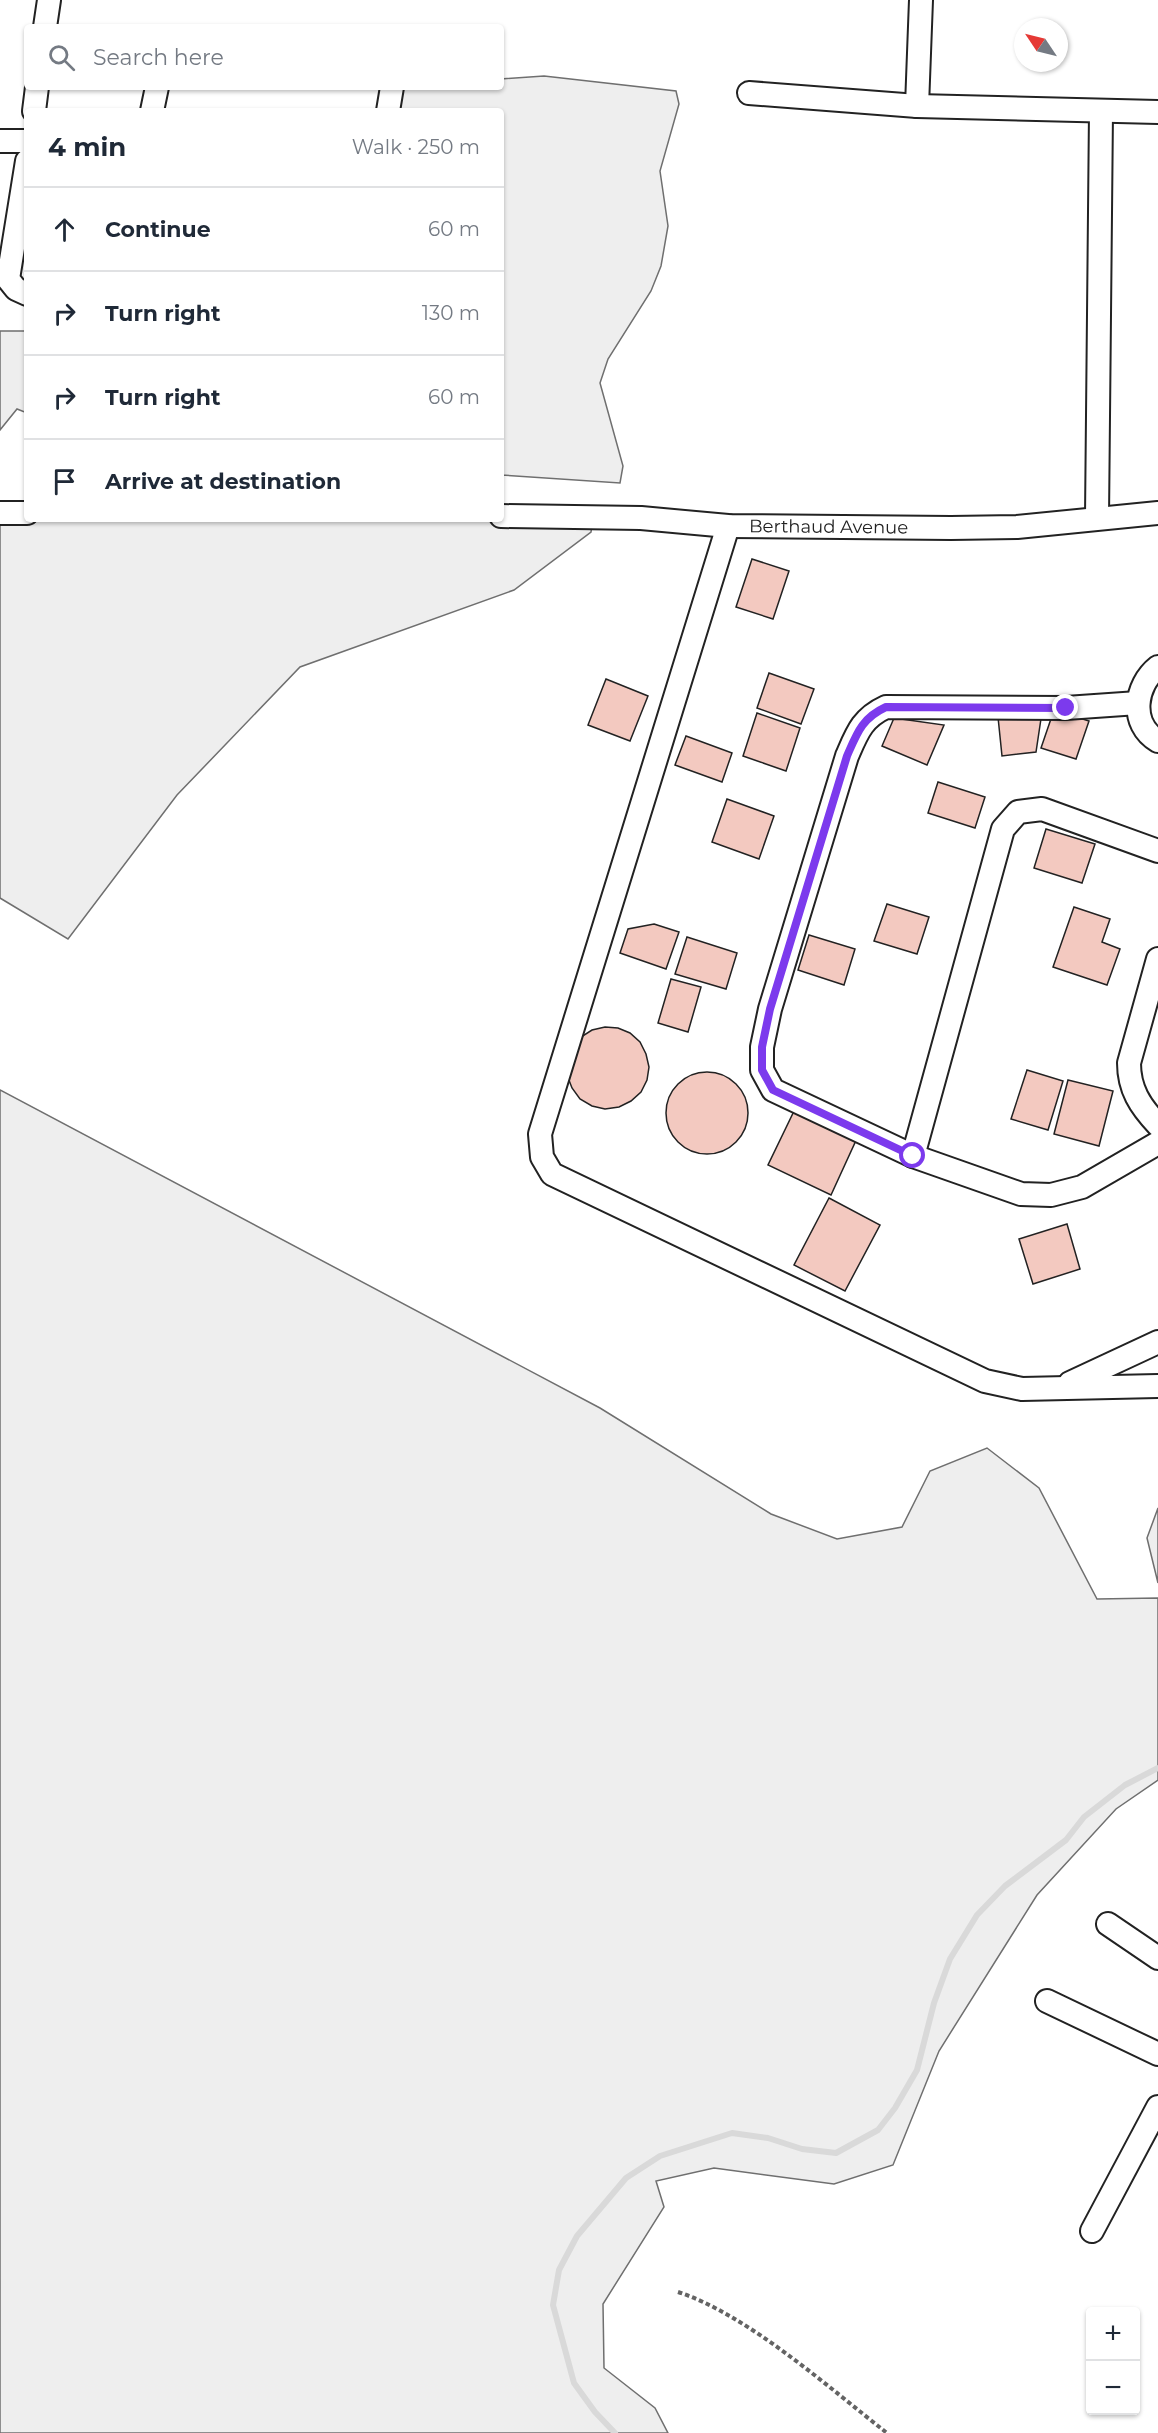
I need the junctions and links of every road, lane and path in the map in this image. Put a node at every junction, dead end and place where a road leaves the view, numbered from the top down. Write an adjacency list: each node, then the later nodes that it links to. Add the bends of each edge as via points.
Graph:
1 (49, 0): 3 (street)
2 (921, 0): 8 (street)
3 (45, 24)
4 (38, 90): 9 (street)
5 (156, 90): 10 (street)
6 (392, 90): 11 (street)
7 (749, 93): 8 (street)
8 (917, 106): 12 (street)
9 (34, 108)
10 (153, 108)
11 (388, 108)
12 (1101, 111): 13 (street); 24 (street)
13 (1158, 112)
14 (0, 141): 15 (street)
15 (24, 141)
16 (24, 177): 18 (street)
17 (24, 265): 18 (street)
18 (4, 282): 19 (street)
19 (24, 293)
20 (0, 513): 21 (street)
21 (24, 513)
22 (1158, 513): 24 (street, Berthaud Avenue)
23 (504, 516): 25 (street, Berthaud Avenue, via 640,518)
24 (1097, 518): 25 (street, Berthaud Avenue, via 1017,527)
25 (728, 526): 36 (street, via 540,1134 542,1157 552,1174 985,1381 1022,1389)
26 (1158, 667): 27 (street, via 1146,677)
27 (1138, 704): 28 (street, via 1145,728); 33 (street, via 1066,708 886,707 871,714 858,730 770,1009 762,1070 773,1090)
28 (1158, 741)
29 (1158, 851): 33 (street, via 1042,809 1018,812 1010,820 1003,829)
30 (1158, 959): 31 (street, via 1129,1070 1132,1090)
31 (1158, 1125)
32 (1158, 1143): 33 (street, via 1083,1187 1051,1195 1021,1194)
33 (913, 1156)
34 (1158, 1342): 36 (street)
35 (1158, 1386): 36 (street)
36 (1060, 1388)
37 (1108, 1924): 38 (street)
38 (1158, 1958)
39 (1047, 2001): 40 (street)
40 (1158, 2054)
41 (1158, 2107): 42 (street)
42 (1092, 2231)
43 (678, 2292): 44 (path, via 742,2324)
44 (887, 2433)

